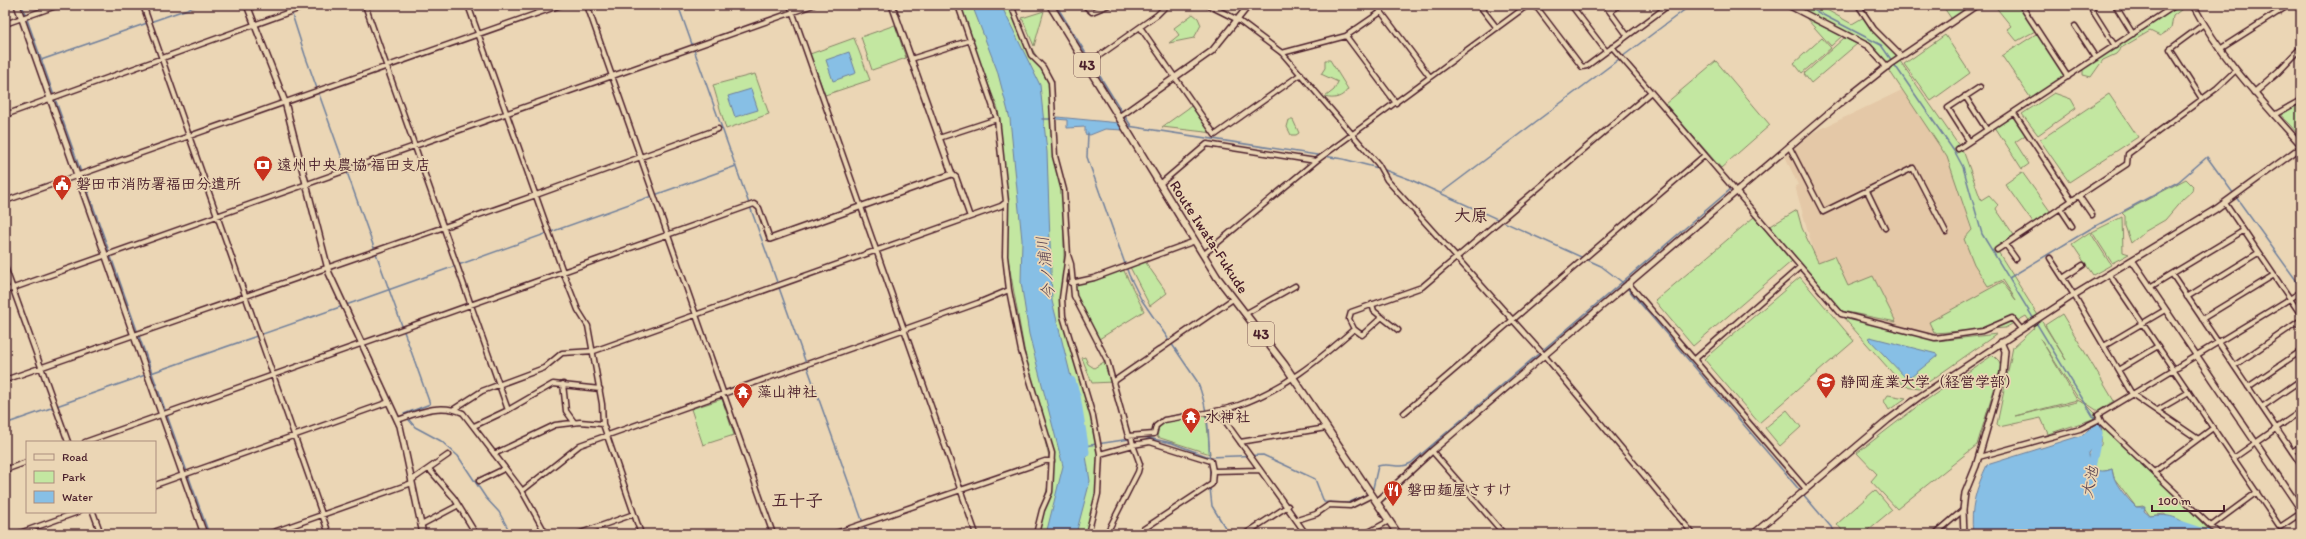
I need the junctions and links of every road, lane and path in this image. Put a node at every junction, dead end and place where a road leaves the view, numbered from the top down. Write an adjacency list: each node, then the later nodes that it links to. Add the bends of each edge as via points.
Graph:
1 (17, 5): 43 (street)
2 (59, 5): 43 (street)
3 (143, 5): 62 (street)
4 (247, 5): 46 (street)
5 (309, 5): 46 (street)
6 (365, 5): 68 (street)
7 (468, 5): 51 (street)
8 (561, 5): 51 (street)
9 (587, 5): 71 (street)
10 (790, 5): 39 (street)
11 (813, 5): 39 (street)
12 (892, 5): 65 (street)
13 (958, 5): 55 (street)
14 (1011, 5): 133 (street, via 1031,55 1043,67 1051,82 1055,156 1064,190)
15 (1050, 5): 66 (main road, Route Iwata-Fukude / 43)
16 (1084, 5): 17 (street, via 1092,12)
17 (1109, 5)
18 (1167, 5): 49 (street)
19 (1208, 5): 44 (street)
20 (1249, 5): 44 (street)
21 (1376, 5): 40 (street)
22 (1479, 5): 50 (street)
23 (1528, 5): 50 (street)
24 (1535, 5): 60 (street, via 1582,67)
25 (1572, 5): 60 (street)
26 (1605, 5): 41 (street)
27 (1619, 5): 41 (street)
28 (1668, 5): 53 (street)
29 (1788, 5): 67 (street, via 1868,46)
30 (1858, 5): 63 (street, via 1874,29)
31 (1977, 5): 63 (street)
32 (2021, 5): 73 (street)
33 (2089, 5): 57 (street)
34 (2115, 5): 52 (street)
35 (2176, 5): 52 (street)
36 (2272, 5): 42 (street)
37 (2289, 5): 42 (street)
38 (2194, 6): 47 (street)
39 (792, 12): 71 (street); 115 (street)
40 (1380, 12): 54 (street); 72 (street)
41 (1610, 12): 53 (street)
42 (2279, 12): 59 (street)
43 (21, 18): 45 (street); 79 (street)
44 (1238, 20): 61 (street); 74 (street, via 1212,51)
45 (5, 24)
46 (254, 24): 62 (street); 82 (street)
47 (2204, 24): 59 (street); 80 (street, via 2170,48)
48 (2075, 26): 64 (street)
49 (1140, 27): 66 (street); 74 (street)
50 (1497, 28): 72 (street)
51 (478, 34): 68 (street); 84 (street)
52 (2133, 34): 57 (street)
53 (1627, 35): 56 (street)
54 (1346, 36): 61 (street); 83 (street)
55 (971, 40): 65 (street); 89 (street)
56 (1612, 46): 60 (street); 76 (street)
57 (2115, 46): 64 (street)
58 (2301, 48): 77 (street)
59 (2220, 49): 69 (street)
60 (1606, 51)
61 (1282, 53): 70 (street)
62 (162, 57): 79 (street); 92 (street)
63 (1899, 58): 67 (street)
64 (2096, 58): 73 (street)
65 (911, 59): 94 (street)
66 (1086, 64): 88 (main road, Route Iwata-Fukude / 43)
67 (1889, 65): 97 (street)
68 (386, 67): 82 (street); 96 (street)
69 (2236, 70): 77 (street); 80 (street)
70 (1301, 74): 74 (street, via 1215,135); 93 (street)
71 (611, 76): 84 (street); 101 (street)
72 (1430, 77): 83 (street)
73 (2068, 77): 85 (street)
74 (1175, 78): 88 (street)
75 (1980, 87): 78 (street)
76 (1651, 92): 100 (street); 137 (street)
77 (2254, 93): 87 (street)
78 (1965, 96): 91 (street); 95 (street, via 1948,108)
79 (49, 98): 86 (street); 104 (street)
80 (2202, 99): 110 (street, via 2128,154 2127,164)
81 (2301, 100): 87 (street)
82 (285, 102): 92 (street); 105 (street)
83 (1396, 103): 93 (street)
84 (506, 113): 96 (street); 109 (street)
85 (2014, 113): 91 (street); 112 (street)
86 (5, 115)
87 (2274, 115): 98 (street)
88 (1119, 117): 106 (main road, Route Iwata-Fukude / 43)
89 (997, 119): 94 (street); 113 (street)
90 (718, 129): 101 (street)
91 (1987, 130): 95 (street)
92 (190, 136): 104 (street); 118 (street)
93 (1352, 136): 102 (street); 137 (street)
94 (939, 138): 103 (street)
95 (1969, 141): 99 (street)
96 (415, 146): 105 (street); 121 (street)
97 (1789, 146): 107 (street, via 1823,212); 108 (street)
98 (2301, 146): 114 (street)
99 (1958, 148)
100 (1705, 155): 108 (street); 169 (street)
101 (641, 157): 109 (street); 125 (street)
102 (1316, 161): 106 (street, via 1207,144); 134 (street)
103 (952, 174): 115 (street); 119 (street, via 956,177)
104 (77, 177): 111 (street); 132 (street)
105 (307, 184): 118 (street); 141 (street)
106 (1160, 184): 127 (main road, Route Iwata-Fukude / 43)
107 (1867, 191): 122 (street); 124 (street, via 1913,168)
108 (1736, 192): 142 (street); 149 (street)
109 (536, 195): 121 (street); 143 (street)
110 (2079, 196): 112 (street); 117 (street)
111 (5, 201)
112 (2072, 201): 116 (street)
113 (1006, 202): 119 (street); 153 (street, via 1005,256)
114 (2225, 204): 123 (street); 138 (street)
115 (861, 207): 126 (street); 129 (street)
116 (2060, 208): 120 (street); 128 (street)
117 (2092, 215)
118 (217, 216): 132 (street); 156 (street)
119 (970, 217): 129 (street)
120 (2072, 226)
121 (444, 227): 141 (street); 162 (street)
122 (1885, 228)
123 (2243, 231): 131 (street); 145 (street)
124 (1946, 232)
125 (668, 235): 126 (street, via 754,204 759,208); 143 (street); 164 (street)
126 (770, 239)
127 (1195, 241): 134 (main road, Route Iwata-Fukude / 43); 148 (street, via 1094,278)
128 (2006, 245): 130 (street); 135 (street)
129 (876, 250): 164 (street); 172 (street)
130 (1997, 250)
131 (2258, 253): 146 (street); 158 (street)
132 (105, 255): 152 (street); 176 (street)
133 (1068, 255): 148 (street, via 1071,264); 233 (street, via 1062,298 1063,316 1092,416)
134 (1203, 255): 160 (main road, Route Iwata-Fukude / 43)
135 (2016, 258)
136 (2050, 258): 147 (street)
137 (1457, 259): 161 (street, via 1418,289); 169 (street)
138 (2132, 260): 144 (street); 151 (street)
139 (2083, 265): 147 (street)
140 (5, 267): 152 (street)
141 (328, 267): 156 (street); 178 (street)
142 (1800, 267): 174 (street, via 1841,314 1935,338 1982,331 2012,318); 186 (street)
143 (563, 272): 162 (street); 182 (street, via 578,310 588,326)
144 (2109, 274): 157 (street); 171 (street)
145 (2172, 274): 151 (street); 158 (street)
146 (2274, 275): 159 (street); 168 (street)
147 (2063, 278): 157 (street)
148 (1071, 283): 195 (street, via 1074,296 1107,360)
149 (1628, 283): 184 (street); 186 (street)
150 (1295, 286): 165 (street)
151 (2150, 287): 163 (street)
152 (14, 288): 154 (street); 188 (street)
153 (1009, 290): 172 (street); 237 (street, via 1021,351 1052,453)
154 (5, 291)
155 (2301, 292): 159 (street)
156 (245, 295): 176 (street); 191 (street)
157 (2074, 295): 174 (street); 180 (street)
158 (2187, 297): 168 (street)
159 (2290, 299): 166 (street); 179 (street)
160 (1233, 300): 165 (main road, Route Iwata-Fukude / 43); 195 (street)
161 (1372, 304): 167 (street, via 1374,311); 173 (street, via 1351,312 1349,319)
162 (471, 305): 178 (street); 196 (street)
163 (2165, 310): 171 (street); 185 (street)
164 (695, 314): 182 (street); 201 (street)
165 (1245, 314): 192 (main road, Route Iwata-Fukude / 43)
166 (2301, 315)
167 (1382, 317): 173 (street, via 1362,334); 175 (street)
168 (2202, 319): 179 (street)
169 (1512, 320): 184 (street); 211 (street)
170 (2301, 320): 187 (street)
171 (2142, 324): 180 (street); 181 (street)
172 (905, 329): 201 (street); 252 (street)
173 (1354, 329): 192 (street)
174 (2021, 329): 177 (street)
175 (1398, 330)
176 (133, 334): 188 (street); 210 (street)
177 (2001, 342): 235 (street, via 2005,351 2003,374); 250 (street, via 1888,420)
178 (361, 343): 191 (street); 203 (street)
179 (2218, 343): 185 (street); 187 (street)
180 (2104, 346): 190 (street)
181 (2158, 346): 189 (street); 190 (street)
182 (594, 351): 196 (street, via 562,353 544,368); 199 (street)
183 (2301, 351): 198 (street)
184 (1544, 356): 230 (street); 290 (street)
185 (2196, 356): 189 (street); 227 (street)
186 (1695, 359): 250 (street)
187 (2234, 366): 198 (street)
188 (42, 367): 193 (street); 224 (street)
189 (2174, 369): 200 (street); 202 (street)
190 (2118, 370): 202 (street)
191 (274, 375): 210 (street); 220 (street)
192 (1294, 378): 206 (street, via 1240,404); 217 (main road, Route Iwata-Fukude / 43)
193 (5, 380)
194 (2301, 380): 204 (street)
195 (1114, 382): 222 (street, via 1128,436)
196 (499, 384): 205 (street, via 482,391); 207 (street)
197 (563, 384): 199 (street); 207 (street, via 553,384); 214 (street, via 566,411)
198 (2248, 387): 204 (street)
199 (600, 389): 215 (street)
200 (2189, 392): 208 (street); 218 (street)
201 (724, 394): 221 (street); 278 (street)
202 (2132, 394): 208 (street); 212 (street, via 2098,415)
203 (389, 402): 213 (street); 220 (street)
204 (2262, 407): 219 (street)
205 (454, 409): 213 (street, via 427,409); 216 (street, via 463,413)
206 (1222, 409): 222 (street, via 1164,420 1156,426 1154,434); 226 (street, via 1225,421)
207 (508, 410): 216 (street)
208 (2158, 410): 223 (street)
209 (2301, 411): 219 (street)
210 (161, 414): 225 (street); 246 (street)
211 (1404, 414)
212 (2100, 419): 235 (street, via 2080,429); 245 (street)
213 (398, 420): 248 (street)
214 (574, 422): 215 (street); 232 (street, via 555,425)
215 (602, 424): 221 (street)
216 (474, 426): 232 (street)
217 (1326, 428): 226 (street); 254 (main road, Route Iwata-Fukude / 43)
218 (2213, 428): 223 (street); 236 (street)
219 (2276, 428): 227 (street); 231 (street)
220 (295, 435): 246 (street); 263 (street)
221 (606, 435): 251 (street, via 580,445); 262 (street)
222 (1131, 436): 228 (street)
223 (2198, 439): 245 (street)
224 (68, 441)
225 (88, 441)
226 (1240, 442): 243 (street)
227 (2255, 442): 236 (street); 259 (street)
228 (1133, 445): 233 (street); 244 (street, via 1150,442 1209,460); 283 (street, via 1140,464 1138,472 1109,528)
229 (2301, 446): 231 (street)
230 (1432, 451): 255 (street); 289 (street)
231 (2292, 452): 239 (street)
232 (494, 454): 241 (street)
233 (1100, 454): 282 (street, via 1098,494)
234 (448, 455): 240 (street)
235 (1979, 457): 258 (street, via 1965,493)
236 (2234, 458): 253 (street)
237 (1052, 461): 252 (street, via 1044,461); 281 (street, via 1050,492)
238 (26, 462): 242 (street)
239 (2301, 465)
240 (430, 469): 248 (street); 256 (street)
241 (504, 469): 247 (street); 251 (street)
242 (5, 470)
243 (1260, 470): 244 (street); 257 (street)
244 (1213, 471): 284 (street, via 1210,486)
245 (2154, 472): 267 (street)
246 (183, 475): 249 (street); 270 (street)
247 (479, 480)
248 (412, 482): 263 (street); 266 (street)
249 (156, 485)
250 (1806, 489): 291 (street)
251 (522, 490): 275 (street)
252 (961, 490): 279 (street); 280 (street)
253 (2256, 492): 259 (street, via 2280,527); 267 (street)
254 (1372, 495): 255 (main road, Route Iwata-Fukude / 43); 264 (street, via 1350,506 1329,505 1316,514)
255 (1377, 502): 265 (main road, Route Iwata-Fukude / 43)
256 (458, 506): 266 (street); 274 (street)
257 (1288, 506): 264 (street); 285 (street)
258 (1963, 510): 292 (street); 293 (street)
259 (2301, 512)
260 (75, 513): 268 (street)
261 (93, 513): 269 (street)
262 (634, 514): 276 (street); 277 (street)
263 (323, 515): 271 (street); 272 (street)
264 (1297, 520): 286 (street)
265 (1390, 521): 287 (street); 288 (main road, Route Iwata-Fukude / 43)
266 (421, 525): 273 (street)
267 (2211, 526): 294 (street)
268 (16, 534)
269 (101, 534)
270 (204, 534)
271 (268, 534)
272 (330, 534)
273 (423, 534)
274 (476, 534)
275 (546, 534)
276 (578, 534)
277 (642, 534)
278 (773, 534)
279 (833, 534)
280 (976, 534)
281 (1036, 534)
282 (1088, 534)
283 (1109, 534)
284 (1136, 534)
285 (1245, 534)
286 (1306, 534)
287 (1365, 534)
288 (1398, 534)
289 (1504, 534)
290 (1693, 534)
291 (1753, 534)
292 (1935, 534)
293 (1964, 534)
294 (2219, 534)

